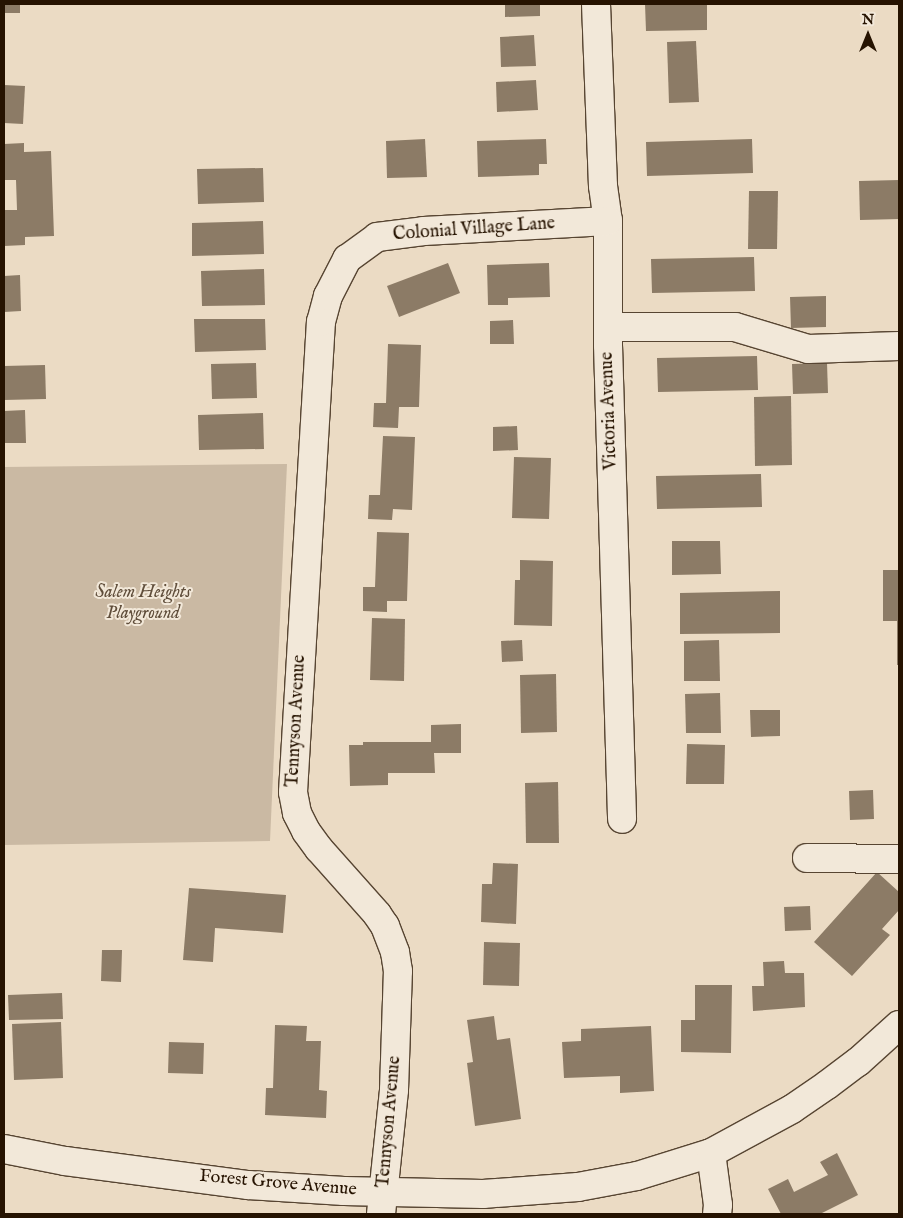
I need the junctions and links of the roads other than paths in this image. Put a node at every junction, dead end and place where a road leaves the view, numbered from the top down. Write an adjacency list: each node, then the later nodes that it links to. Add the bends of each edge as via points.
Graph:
1 (596, 4): 2 (street, Victoria Avenue, via 603,186)
2 (608, 221): 3 (street, Colonial Village Lane, via 424,230 377,238); 4 (street, Victoria Avenue)
3 (347, 259): 12 (street, Tennyson Avenue, via 328,296 320,322 293,792 297,813 306,831 318,849 377,914 395,952 398,971 394,1090)
4 (608, 327): 5 (street, via 735,327 808,349); 6 (street, Victoria Avenue)
5 (899, 346)
6 (622, 819)
7 (807, 858): 8 (street)
8 (899, 859)
9 (899, 1025): 11 (street, Forest Grove Avenue, via 826,1086 792,1109)
10 (4, 1149): 12 (street, Forest Grove Avenue, via 65,1161)
11 (711, 1153): 12 (street, Forest Grove Avenue, via 637,1176 578,1187); 13 (street)
12 (382, 1203)
13 (717, 1214)

